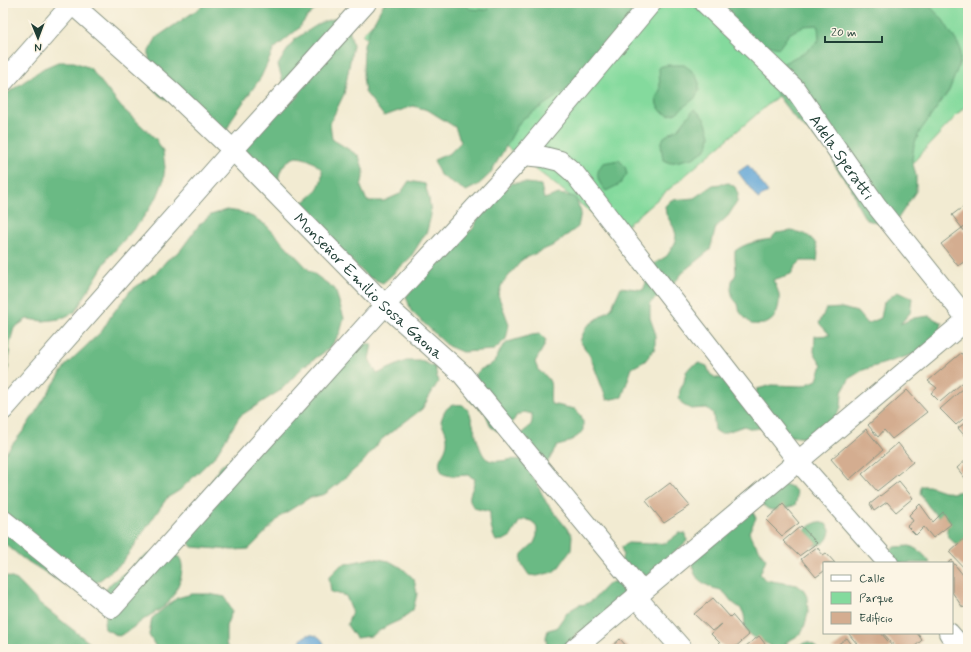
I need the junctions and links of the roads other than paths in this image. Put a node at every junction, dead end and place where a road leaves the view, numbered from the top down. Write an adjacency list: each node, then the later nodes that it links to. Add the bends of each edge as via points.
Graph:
1 (72, 3): 5 (street); 6 (street, Monseñor Emilio Sosa Gaona)
2 (366, 3): 6 (street)
3 (651, 3): 7 (street)
4 (705, 3): 9 (street, Adela Speratti, via 795,89 876,205)
5 (3, 82)
6 (233, 150): 8 (street, Monseñor Emilio Sosa Gaona); 10 (street)
7 (524, 155): 8 (street); 11 (street, via 560,161 574,173)
8 (385, 305): 12 (street, via 112,608); 14 (street, Monseñor Emilio Sosa Gaona, via 462,374)
9 (968, 320): 11 (street)
10 (3, 410)
11 (798, 461): 13 (street); 14 (street)
12 (3, 520)
13 (887, 562)
14 (639, 595): 16 (street); 17 (street, Monseñor Emilio Sosa Gaona)
15 (950, 634): 18 (street)
16 (574, 649)
17 (682, 649)
18 (963, 649)

